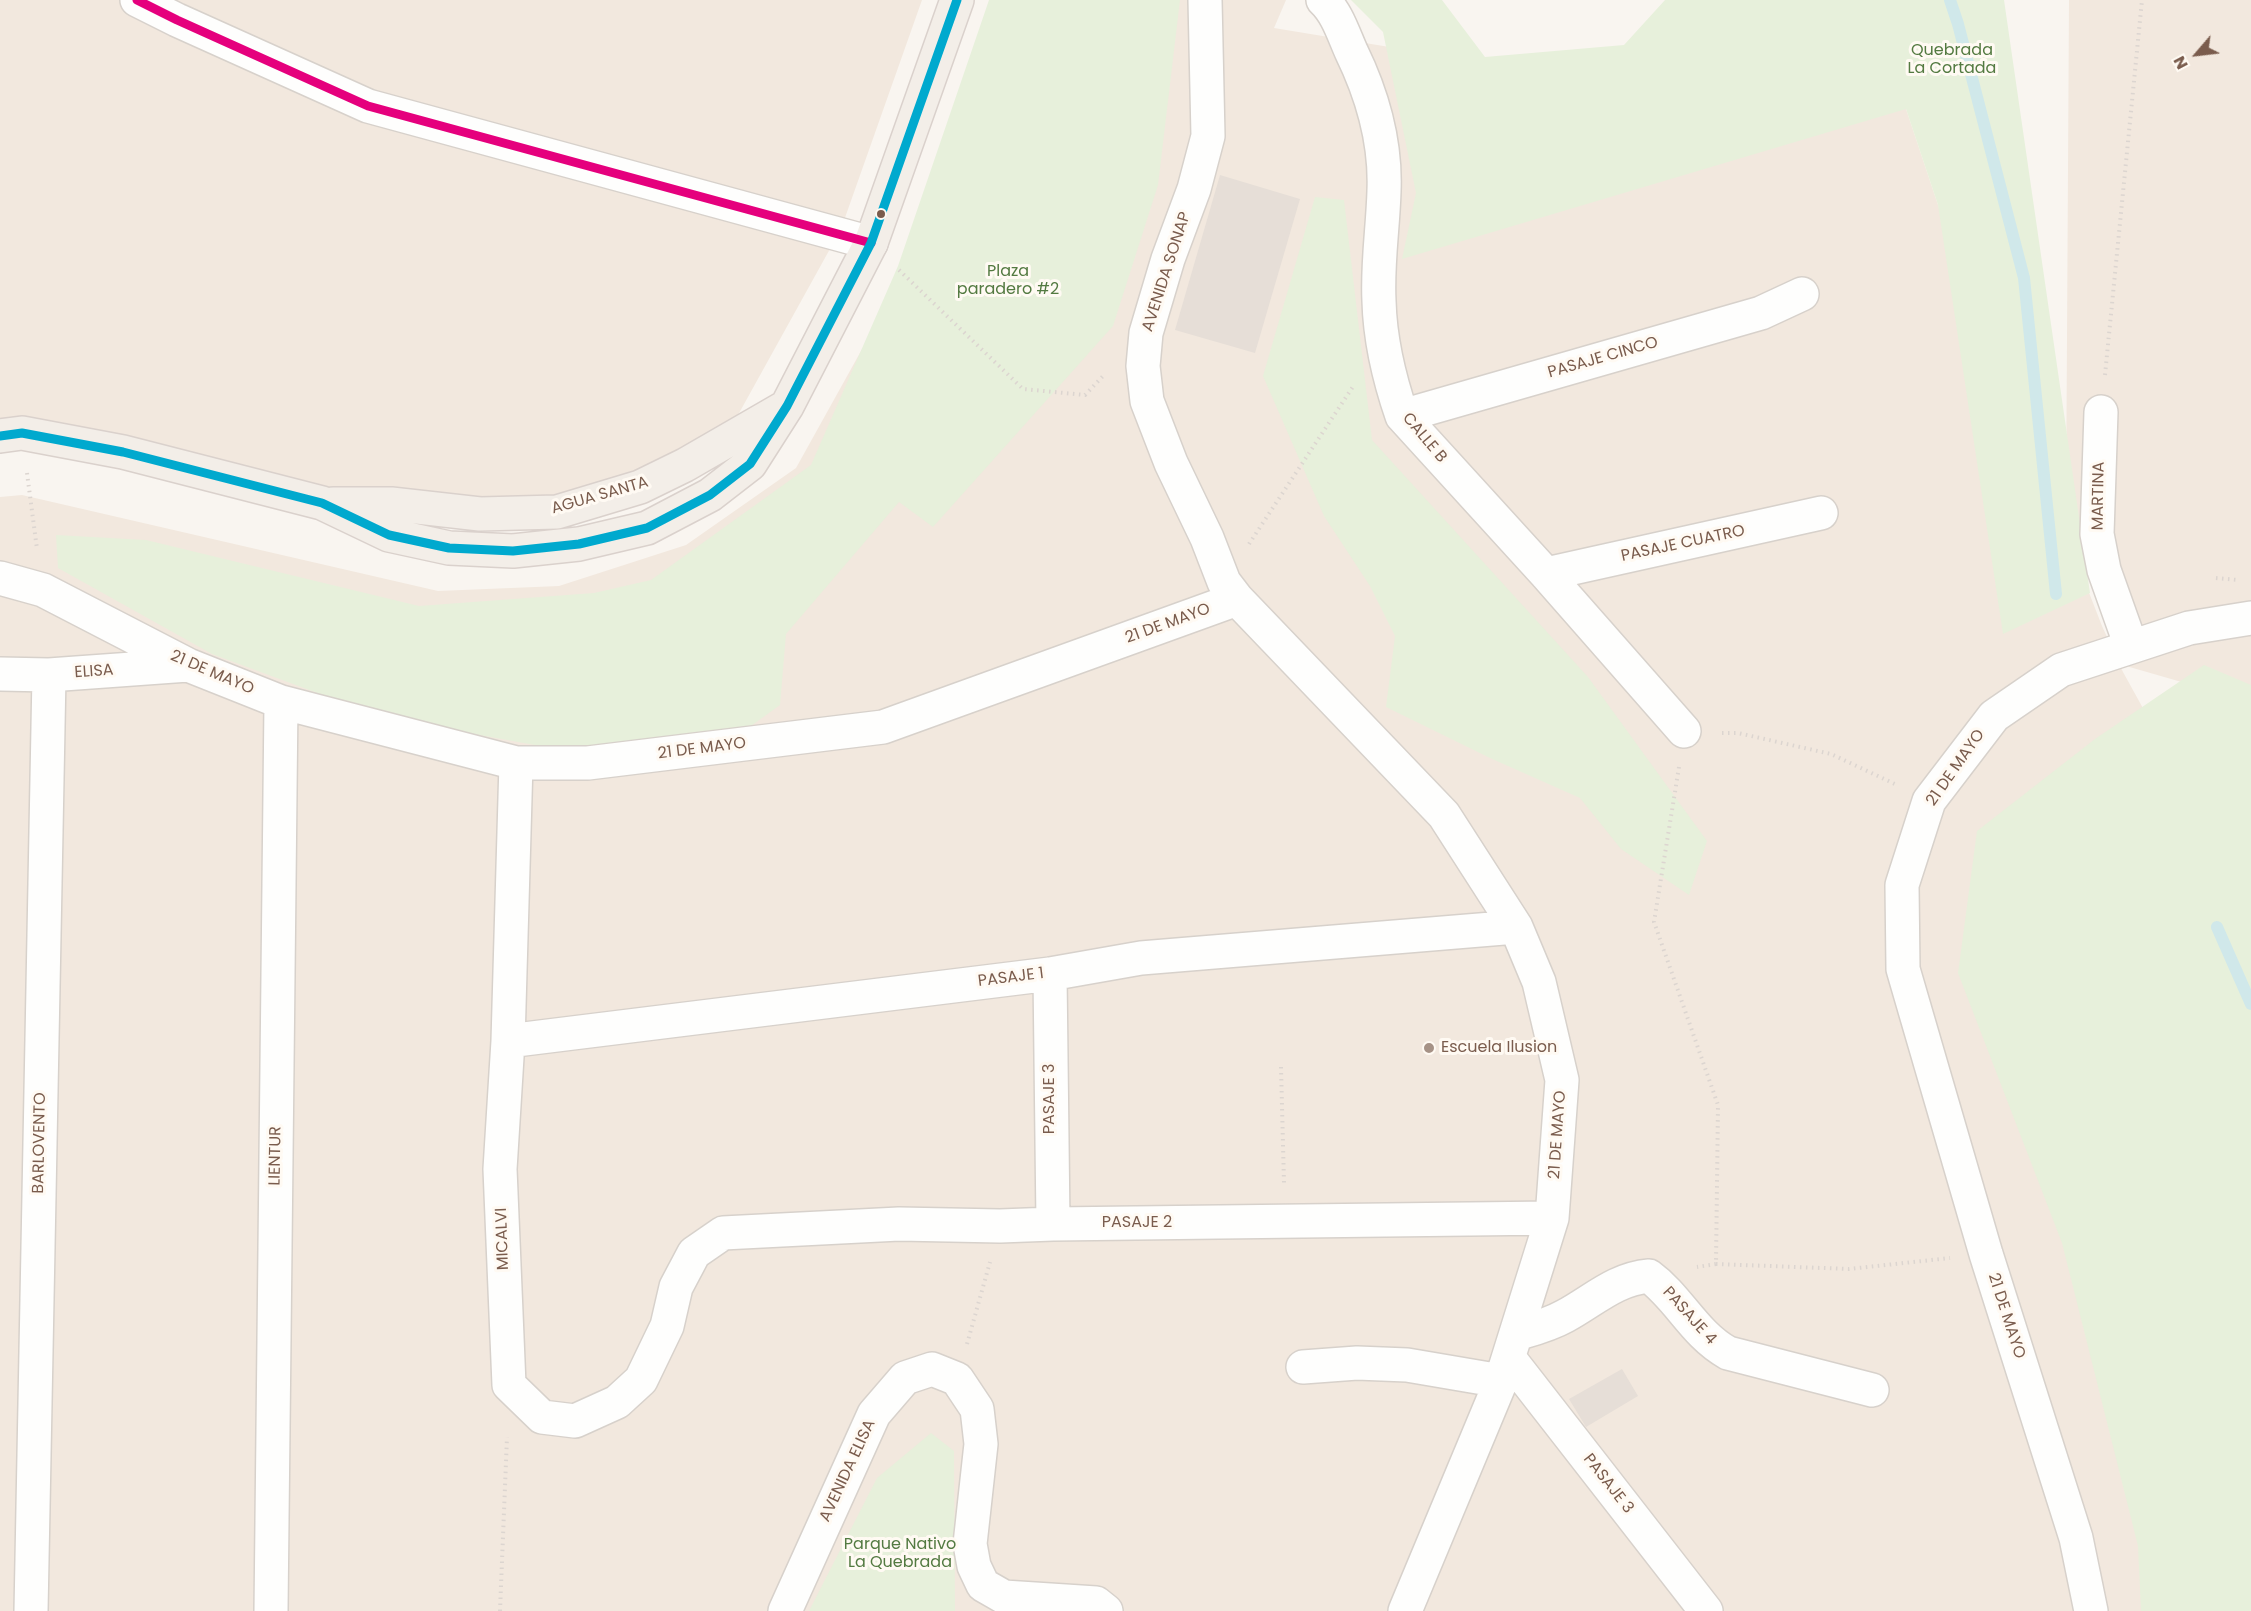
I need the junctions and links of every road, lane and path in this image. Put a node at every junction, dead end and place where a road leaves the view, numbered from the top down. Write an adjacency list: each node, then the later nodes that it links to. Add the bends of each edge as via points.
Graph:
1 (137, 0): 6 (street, via 368,106)
2 (957, 0): 6 (main road)
3 (1206, 0): 8 (street, AVENIDA SONAP, via 1208,136)
4 (1323, 0): 9 (street, CALLE B, via 1332,9 1359,66 1382,142)
5 (2142, 0): 10 (path)
6 (871, 243): 8 (path, via 1023,389 1085,395); 12 (main road, via 787,406 750,464 710,495 647,528 579,544 513,551 449,548 389,535 322,503 123,452 22,433)
7 (1802, 294): 11 (street, PASAJE CINCO, via 1761,313)
8 (1146, 333): 16 (street, AVENIDA SONAP, via 1143,366 1147,401)
9 (1382, 343): 11 (street, CALLE B); 16 (path)
10 (2102, 412): 18 (street, MARTINA, via 2097,534 2104,570)
11 (1402, 416): 14 (street, CALLE B)
12 (0, 436)
13 (1821, 513): 14 (street, PASAJE CUATRO)
14 (1546, 574): 23 (street, CALLE B)
15 (0, 578): 19 (street, 21 DE MAYO, via 43,590)
16 (1230, 591): 24 (street, 21 DE MAYO, via 883,727 588,763); 26 (street, 21 DE MAYO, via 1444,815)
17 (2251, 618): 18 (street, 21 DE MAYO, via 2189,628)
18 (2131, 646): 25 (street, 21 DE MAYO, via 2061,670 1994,716)
19 (188, 666): 21 (street, ELISA); 22 (street, 21 DE MAYO)
20 (0, 674): 21 (street, ELISA)
21 (49, 675): 42 (street, BARLOVENTO)
22 (281, 702): 24 (street, 21 DE MAYO); 43 (street, LIENTUR)
23 (1684, 731): 25 (path, via 1738,733 1831,754); 35 (path, via 1654,922 1718,1105)
24 (516, 763): 28 (street, MICALVI)
25 (1929, 801): 34 (street, 21 DE MAYO, via 1902,885 1903,969)
26 (1516, 927): 27 (street, PASAJE 1, via 1141,958); 30 (street, 21 DE MAYO, via 1539,982 1562,1080)
27 (1050, 974): 28 (street, PASAJE 1); 32 (street, PASAJE 3)
28 (508, 1041): 40 (street, MICALVI, via 500,1169)
29 (1281, 1067): 31 (path)
30 (1552, 1218): 31 (street, PASAJE 2); 37 (street, 21 DE MAYO)
31 (1285, 1222): 32 (street, PASAJE 2)
32 (1053, 1224): 33 (street, PASAJE 2)
33 (1000, 1226): 39 (path); 40 (street, PASAJE 2, via 899,1224 723,1233 694,1252 676,1287 667,1326 641,1380 617,1402 575,1421 542,1417)
34 (1986, 1254): 35 (path, via 1849,1269); 49 (street, 21 DE MAYO, via 2076,1538)
35 (1716, 1264): 36 (path)
36 (1649, 1276): 37 (street, PASAJE 4, via 1612,1286 1556,1321); 41 (street, PASAJE 4, via 1663,1286 1703,1336 1728,1353)
37 (1509, 1358): 38 (street); 47 (street, 21 DE MAYO); 48 (street, PASAJE 3)
38 (1303, 1367)
39 (957, 1379): 45 (street, AVENIDA ELISA, via 932,1369 905,1378 874,1414); 46 (street, via 977,1409 981,1444 970,1544 983,1585 1004,1597 1096,1603)
40 (509, 1385): 44 (path)
41 (1872, 1390)
42 (31, 1611)
43 (271, 1611)
44 (500, 1611)
45 (785, 1611)
46 (1106, 1611)
47 (1405, 1611)
48 (1706, 1611)
49 (2091, 1611)

